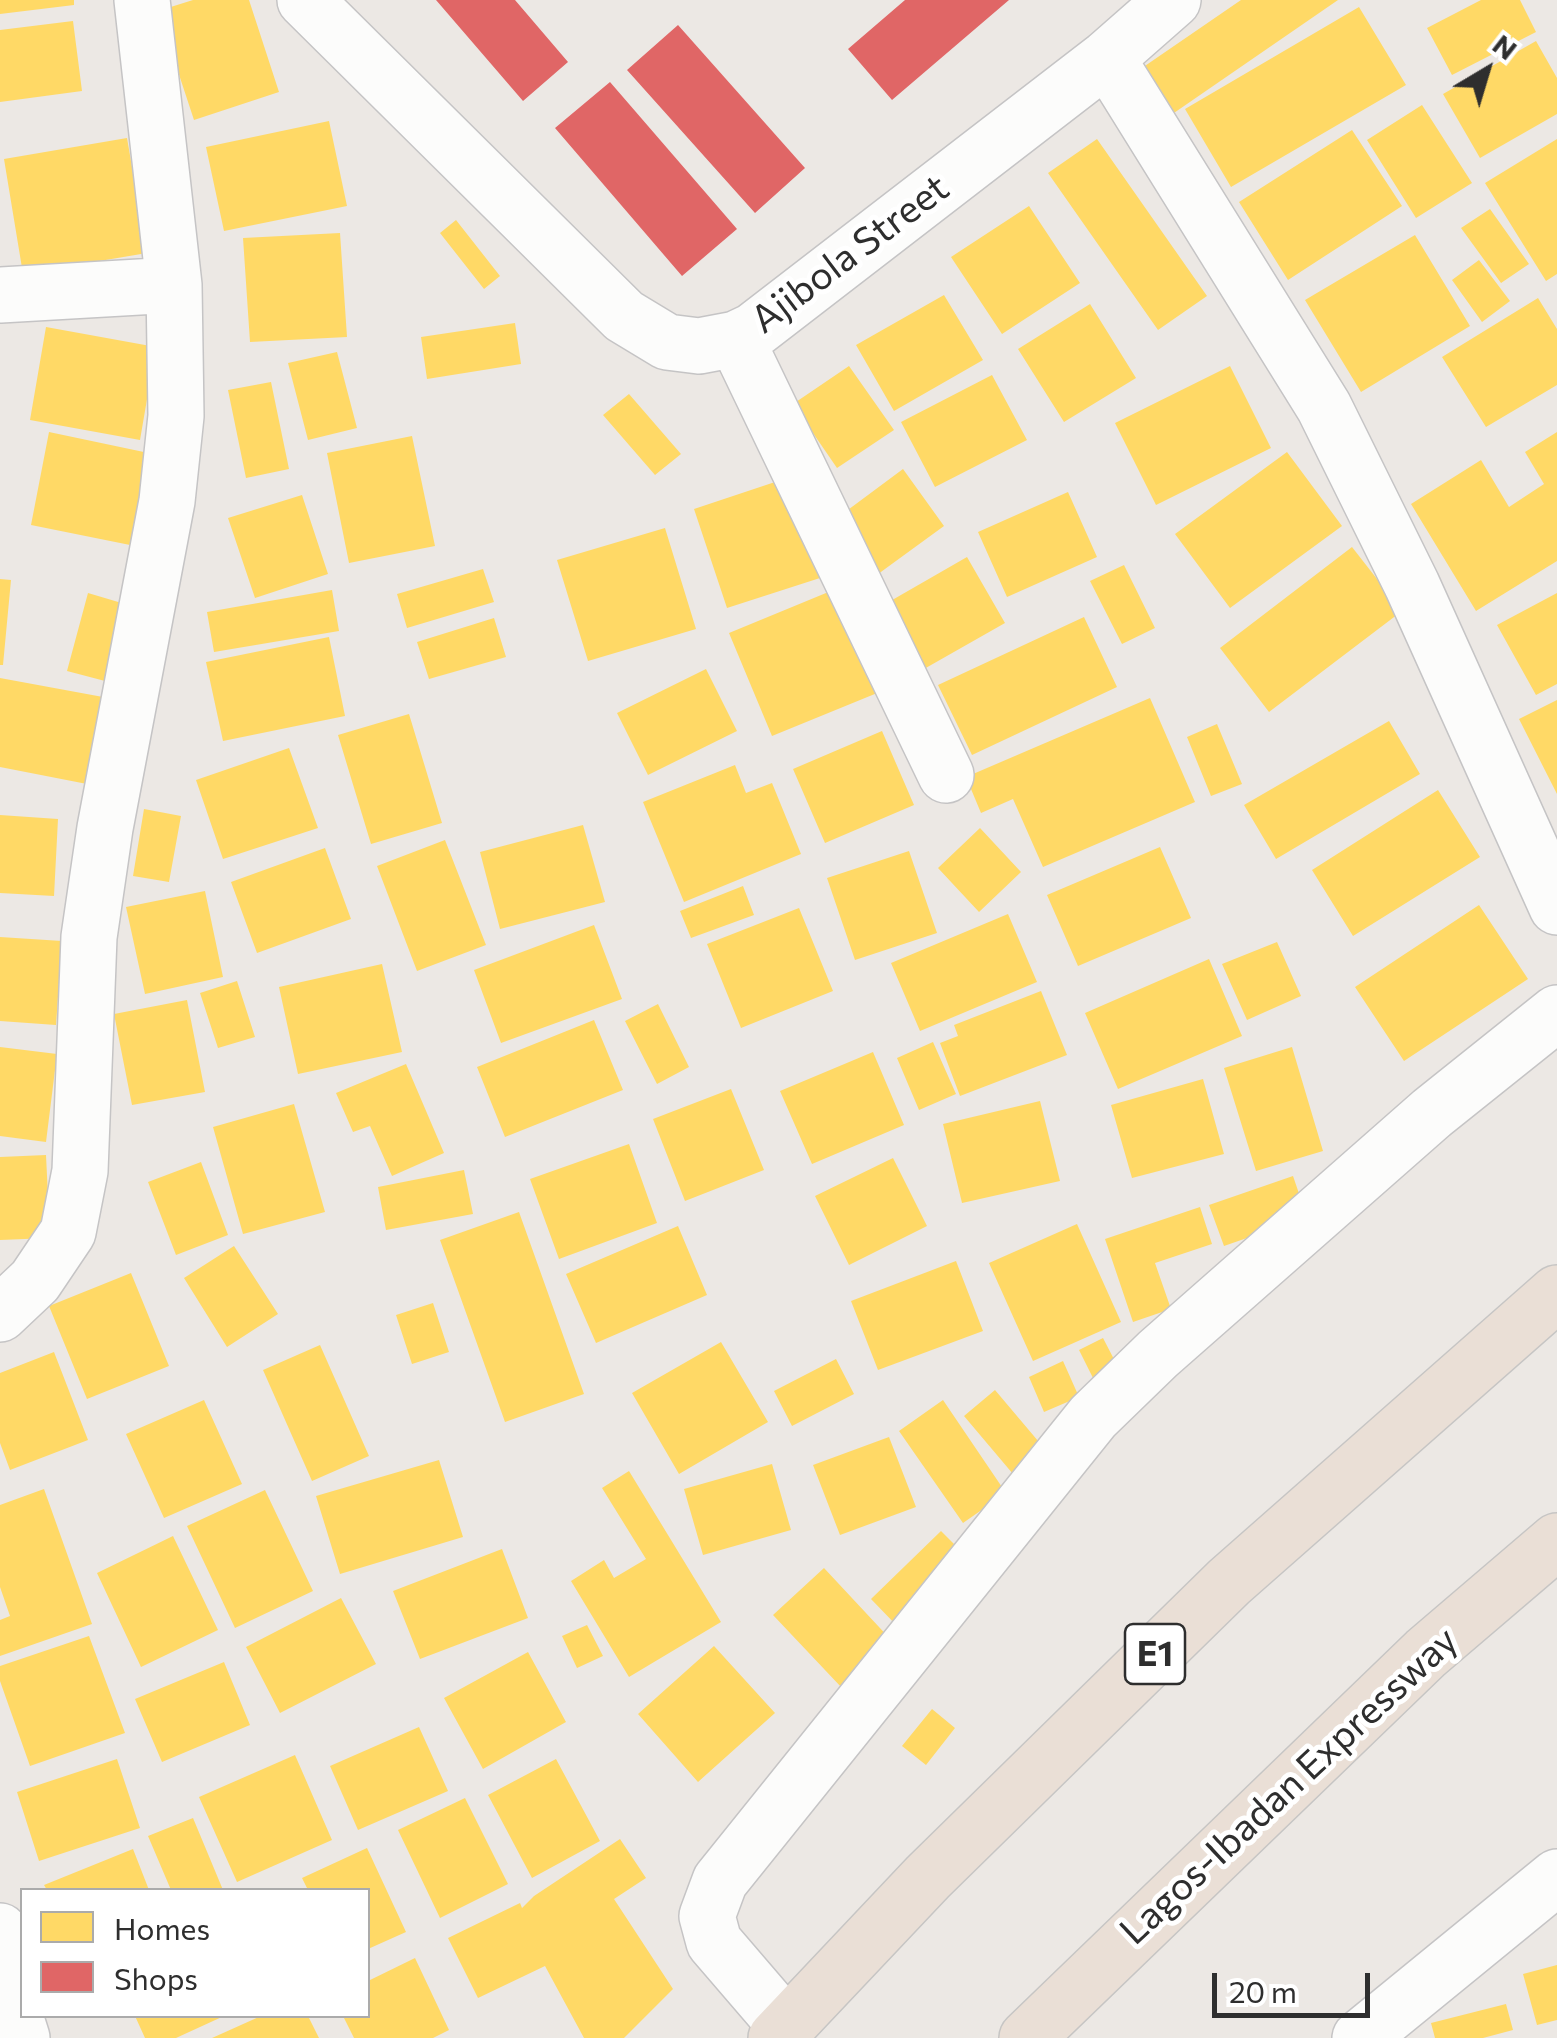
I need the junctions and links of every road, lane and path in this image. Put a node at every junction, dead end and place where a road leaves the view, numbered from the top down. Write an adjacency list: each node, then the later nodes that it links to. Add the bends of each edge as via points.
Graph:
1 (142, 0): 5 (street)
2 (305, 0): 7 (street, Ajibola Street, via 624,316 667,342 699,346)
3 (1174, 0): 4 (street, Ajibola Street)
4 (1108, 58): 7 (street, Ajibola Street); 9 (street, via 1324,407)
5 (174, 285): 6 (street); 12 (street, via 174,434 166,501 89,937 80,1171 68,1232 35,1281)
6 (0, 295)
7 (736, 339): 8 (street)
8 (946, 775)
9 (1557, 907)
10 (1557, 1012): 16 (street, via 1432,1113 1094,1417 720,1881 707,1916 714,1942)
11 (1557, 1293): 16 (highway, E1, via 1229,1582 928,1876)
12 (0, 1314)
13 (1557, 1541): 18 (highway, Lagos-Ibadan Expressway, via 1426,1653)
14 (1557, 1877): 19 (street)
15 (0, 1931): 17 (street)
16 (781, 2032)
17 (22, 2038)
18 (1027, 2038)
19 (1360, 2038)

